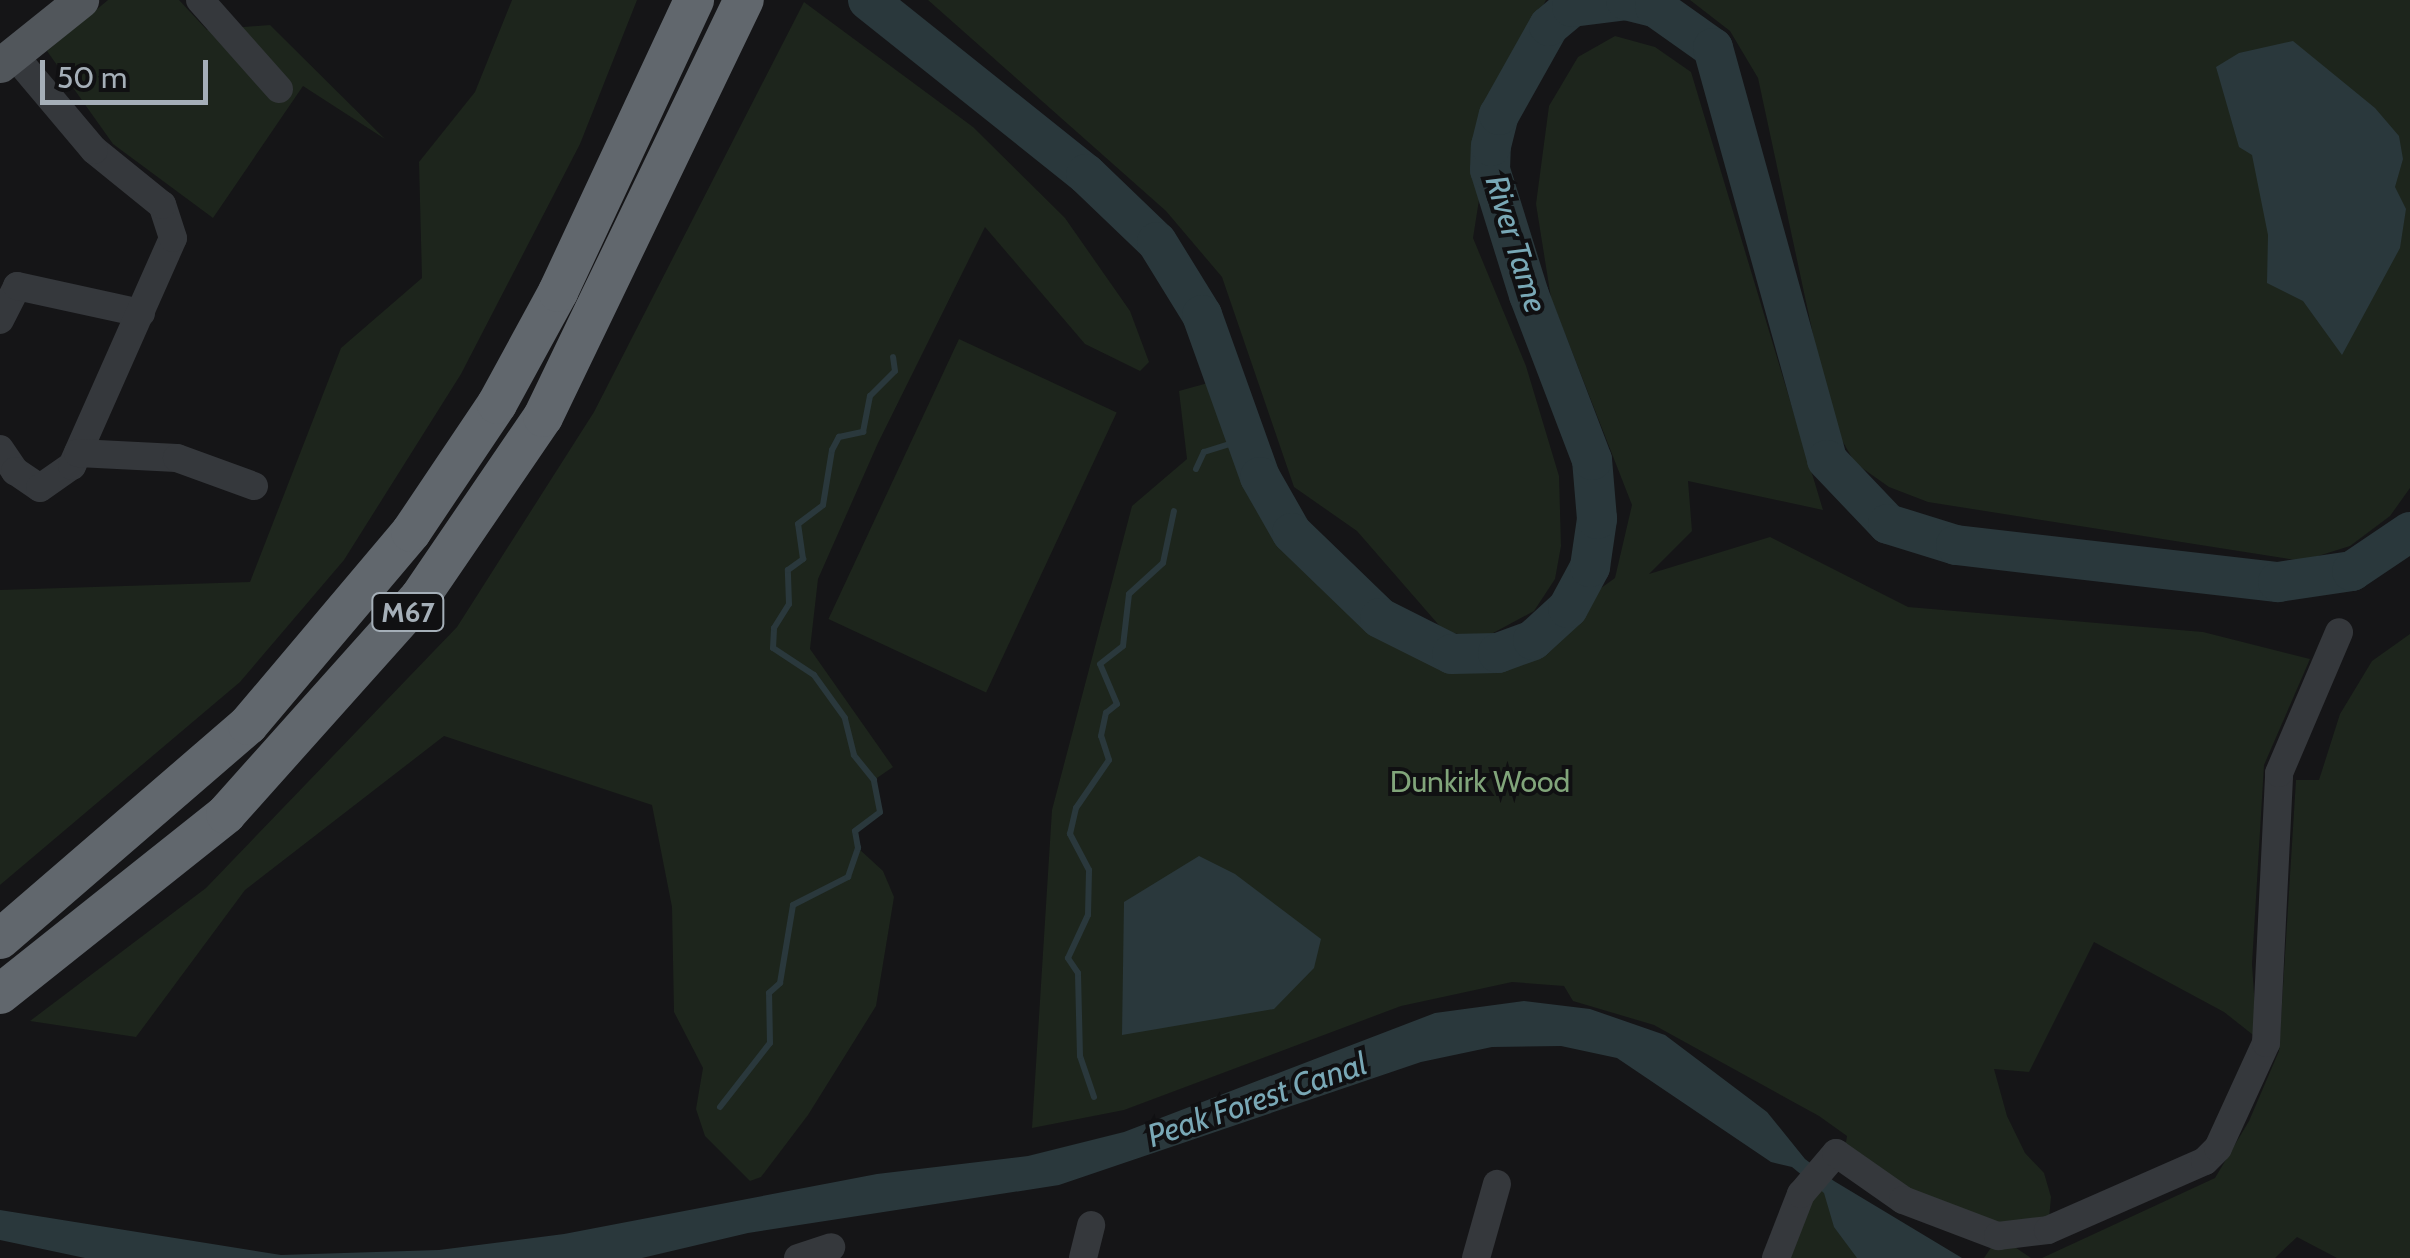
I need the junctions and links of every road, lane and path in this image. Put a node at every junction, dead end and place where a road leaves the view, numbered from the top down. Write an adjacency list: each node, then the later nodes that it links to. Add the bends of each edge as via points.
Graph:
1 (81, 0): 5 (main road)
2 (200, 0): 6 (street)
3 (692, 0): 13 (highway, M67, via 497,404 411,532 248,726)
4 (747, 0): 14 (highway, M67, via 543,417 420,597 226,814)
5 (7, 60): 7 (street, via 94,150 162,205 172,238)
6 (279, 89)
7 (142, 313): 8 (street, via 17,286); 10 (street)
8 (0, 320)
9 (0, 449): 10 (street, via 14,471 40,488 72,466)
10 (78, 453): 11 (street, via 177,458)
11 (254, 486)
12 (2339, 632): 17 (street, via 2279,772 2266,1043 2218,1148 2204,1161 2048,1230)
13 (0, 939)
14 (0, 994)
15 (1497, 1184): 21 (street)
16 (1091, 1225): 20 (street)
17 (1998, 1236): 22 (street, via 1903,1200 1844,1154 1827,1160 1801,1194); 23 (street)
18 (831, 1248): 19 (street)
19 (798, 1258)
20 (1083, 1258)
21 (1476, 1258)
22 (1776, 1258)
23 (2030, 1258)

